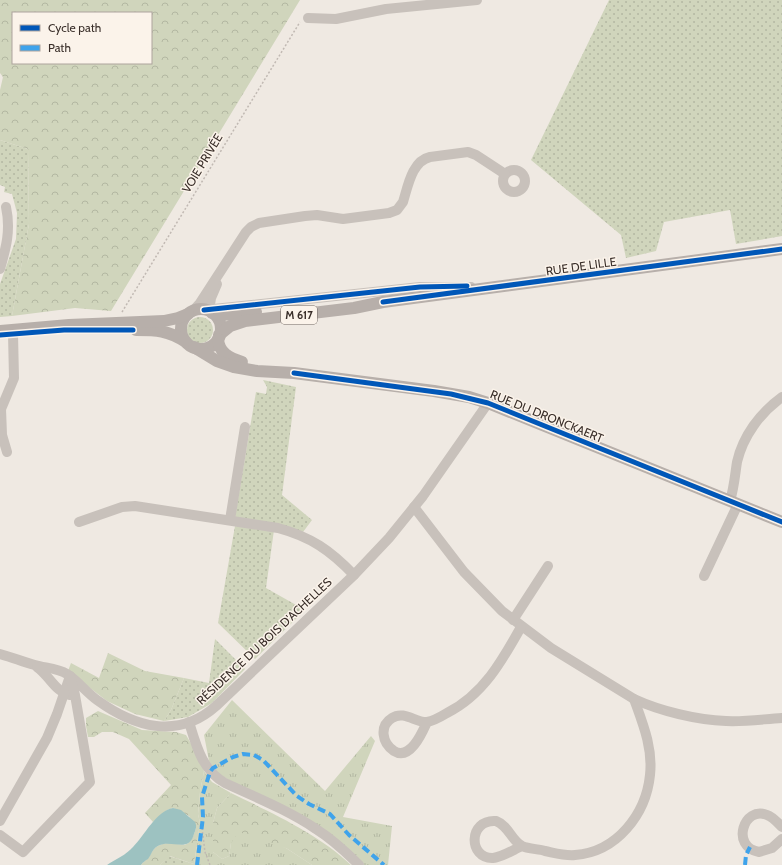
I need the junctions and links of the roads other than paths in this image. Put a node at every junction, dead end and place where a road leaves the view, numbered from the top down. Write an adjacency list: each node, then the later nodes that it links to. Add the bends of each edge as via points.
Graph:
1 (477, 0): 2 (street, via 386,9 336,19)
2 (308, 18)
3 (505, 174): 6 (street, via 468,152 425,158 415,168 403,202 393,212 344,219 310,215 259,223 246,232)
4 (6, 208): 7 (street, via 9,231)
5 (782, 249): 8 (main road, RUE DE LILLE / M 617)
6 (228, 259): 10 (street, via 214,290); 11 (street, via 200,303)
7 (0, 269)
8 (489, 288): 9 (main road, RUE DE LILLE / M 617); 10 (street, via 420,287)
9 (383, 302): 10 (main road, RUE DE LILLE / M 617, via 229,314); 15 (main road, RUE DE LILLE / M 617, via 245,321 230,326)
10 (209, 311): 11 (main road, via 198,310); 15 (main road, via 219,322)
11 (190, 313): 12 (main road, via 164,321); 16 (main road, via 183,320 181,329 182,336)
12 (0, 330)
13 (13, 334): 14 (main road); 16 (main road, via 103,329 163,331); 21 (street, via 14,378 0,409 2,435)
14 (0, 335)
15 (218, 337): 16 (main road, via 207,347 200,348); 17 (main road, RUE DU DRONCKAERT, via 218,345 222,352 232,359)
16 (190, 344): 17 (main road, RUE DU DRONCKAERT, via 234,368)
17 (294, 372): 19 (main road, RUE DU DRONCKAERT, via 451,394)
18 (782, 397): 22 (street, via 762,416 748,435 738,461 733,491)
19 (488, 403): 22 (main road, RUE DU DRONCKAERT); 23 (street, RÉSIDENCE DU BOIS D'ACHELLES)
20 (245, 427): 24 (street)
21 (7, 452)
22 (734, 503): 26 (main road, RUE DU DRONCKAERT); 29 (street)
23 (414, 507): 28 (street, RÉSIDENCE DU BOIS D'ACHELLES); 30 (street, via 464,572)
24 (230, 520): 25 (street, via 135,506 122,507); 28 (street, via 278,528 301,535 334,555)
25 (79, 522)
26 (782, 522)
27 (548, 566): 30 (street)
28 (354, 575): 39 (street, RÉSIDENCE DU BOIS D'ACHELLES, via 216,706)
29 (704, 576)
30 (513, 620): 31 (street)
31 (521, 626): 36 (street, via 551,648); 40 (street, via 486,683 460,706)
32 (0, 654): 33 (street, RÉSIDENCE DU BOIS D'ACHELLES)
33 (34, 665): 34 (street, RÉSIDENCE DU BOIS D'ACHELLES, via 61,671); 35 (street, RÉSIDENCE DU BOIS D'ACHELLES, via 59,689)
34 (70, 676): 35 (street); 37 (street, RÉSIDENCE DU BOIS D'ACHELLES)
35 (70, 694): 37 (street, RÉSIDENCE DU BOIS D'ACHELLES); 41 (street); 43 (street, via 90,782 23,852)
36 (634, 699): 38 (street, via 665,710 711,720); 45 (street, via 648,739 650,760 646,794 635,819 616,838 588,853 568,855)
37 (97, 700): 39 (street, RÉSIDENCE DU BOIS D'ACHELLES, via 124,716 145,724 168,727)
38 (782, 718)
39 (189, 722): 46 (street, via 201,757 214,776 315,828)
40 (427, 722)
41 (0, 822)
42 (782, 827): 44 (street, via 772,818 762,814 748,819 743,833 747,844 756,851 768,850)
43 (0, 835)
44 (782, 839)
45 (522, 846): 45 (street, via 504,825 496,821 483,823 475,833 476,848 485,857 496,857)
46 (359, 865)

